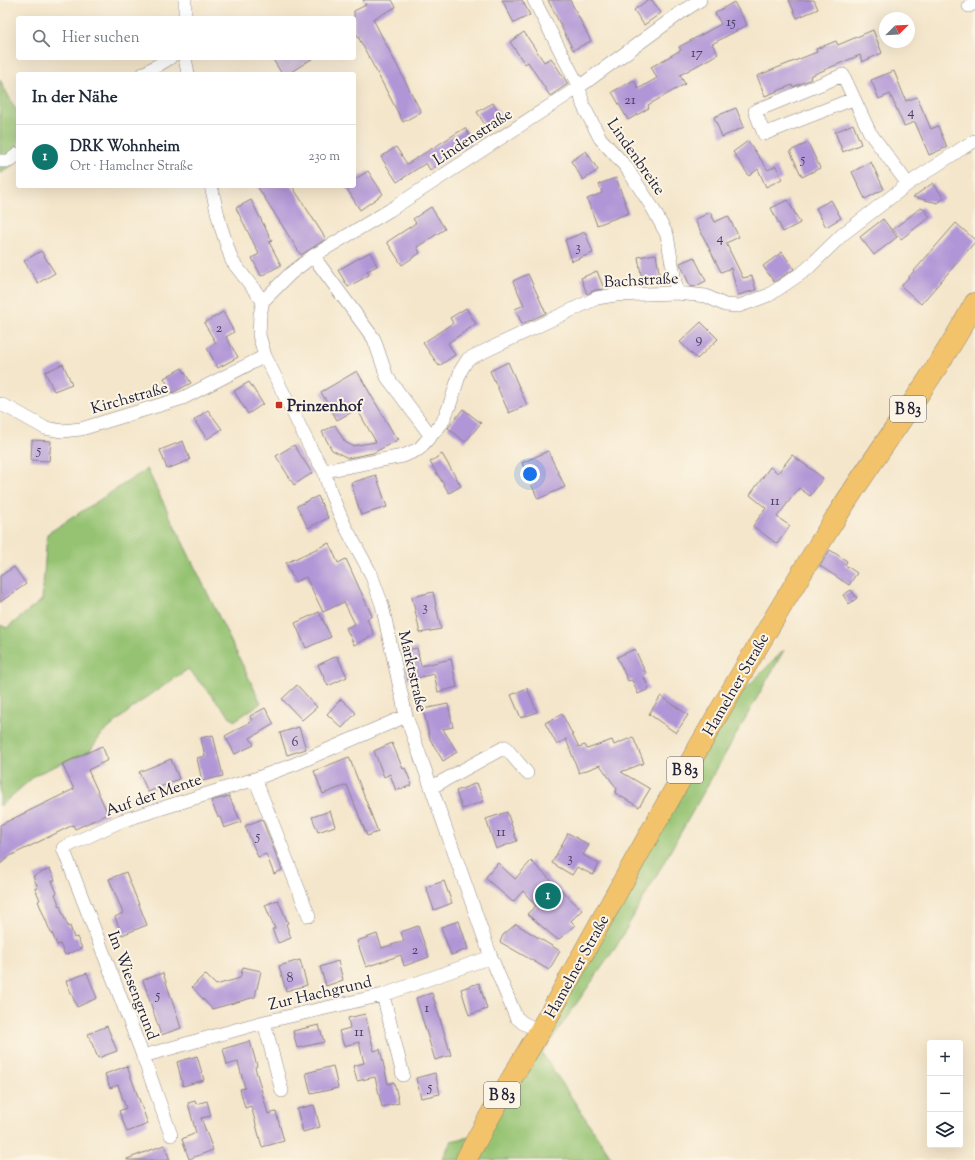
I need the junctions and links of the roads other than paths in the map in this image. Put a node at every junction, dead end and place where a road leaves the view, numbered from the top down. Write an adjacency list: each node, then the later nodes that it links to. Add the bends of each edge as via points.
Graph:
1 (185, 0): 4 (street)
2 (534, 0): 9 (street, Lindenbreite)
3 (700, 0): 9 (street, Lindenstraße)
4 (185, 16)
5 (167, 60): 7 (street)
6 (185, 60): 8 (street)
7 (146, 72)
8 (188, 72)
9 (578, 86): 16 (street, Lindenstraße, via 390,210); 17 (street, Lindenbreite, via 583,105 600,138 626,167 667,235)
10 (853, 99): 10 (street, via 843,75 755,111 764,134); 14 (street, via 870,133)
11 (975, 141): 14 (street, Bachstraße)
12 (16, 155): 13 (street, via 8,161)
13 (0, 161)
14 (908, 184): 17 (street, Bachstraße, via 843,234 806,270 769,295 739,306 725,305 706,296)
15 (211, 188): 18 (street, via 232,261)
16 (313, 256): 18 (street, Lindenstraße); 22 (street, via 374,339 387,377)
17 (676, 293): 22 (street, Bachstraße, via 597,298 468,359 442,424)
18 (263, 300): 20 (street, Marktstraße, via 259,335)
19 (975, 303): 33 (main road, Hamelner Straße / B 83, via 907,411 838,513 764,634 617,890)
20 (265, 356): 21 (street, Kirchstraße, via 183,398 81,428 62,431 44,428); 23 (street, Marktstraße)
21 (0, 404)
22 (431, 436): 23 (street, Bachstraße, via 419,449 403,456)
23 (324, 471): 24 (street, Marktstraße, via 331,494 371,574 382,605)
24 (406, 716): 26 (street, Auf der Mente); 27 (street, Marktstraße)
25 (527, 772): 27 (street, via 505,747)
26 (255, 779): 28 (street, Auf der Mente, via 121,821); 29 (street)
27 (432, 787): 30 (street, Marktstraße)
28 (63, 848): 34 (street, Im Wiesengrund)
29 (309, 916)
30 (491, 957): 31 (street, Zur Hachgrund); 33 (street, Marktstraße, via 516,1017)
31 (383, 995): 32 (street, Zur Hachgrund); 35 (street, Zur Hachgrund)
32 (264, 1022): 34 (street, Zur Hachgrund); 36 (street, Zur Hachgrund)
33 (540, 1032): 38 (main road, Hamelner Straße / B 83)
34 (143, 1056): 37 (street, Im Wiesengrund)
35 (403, 1075)
36 (282, 1091)
37 (170, 1135)
38 (466, 1160)

